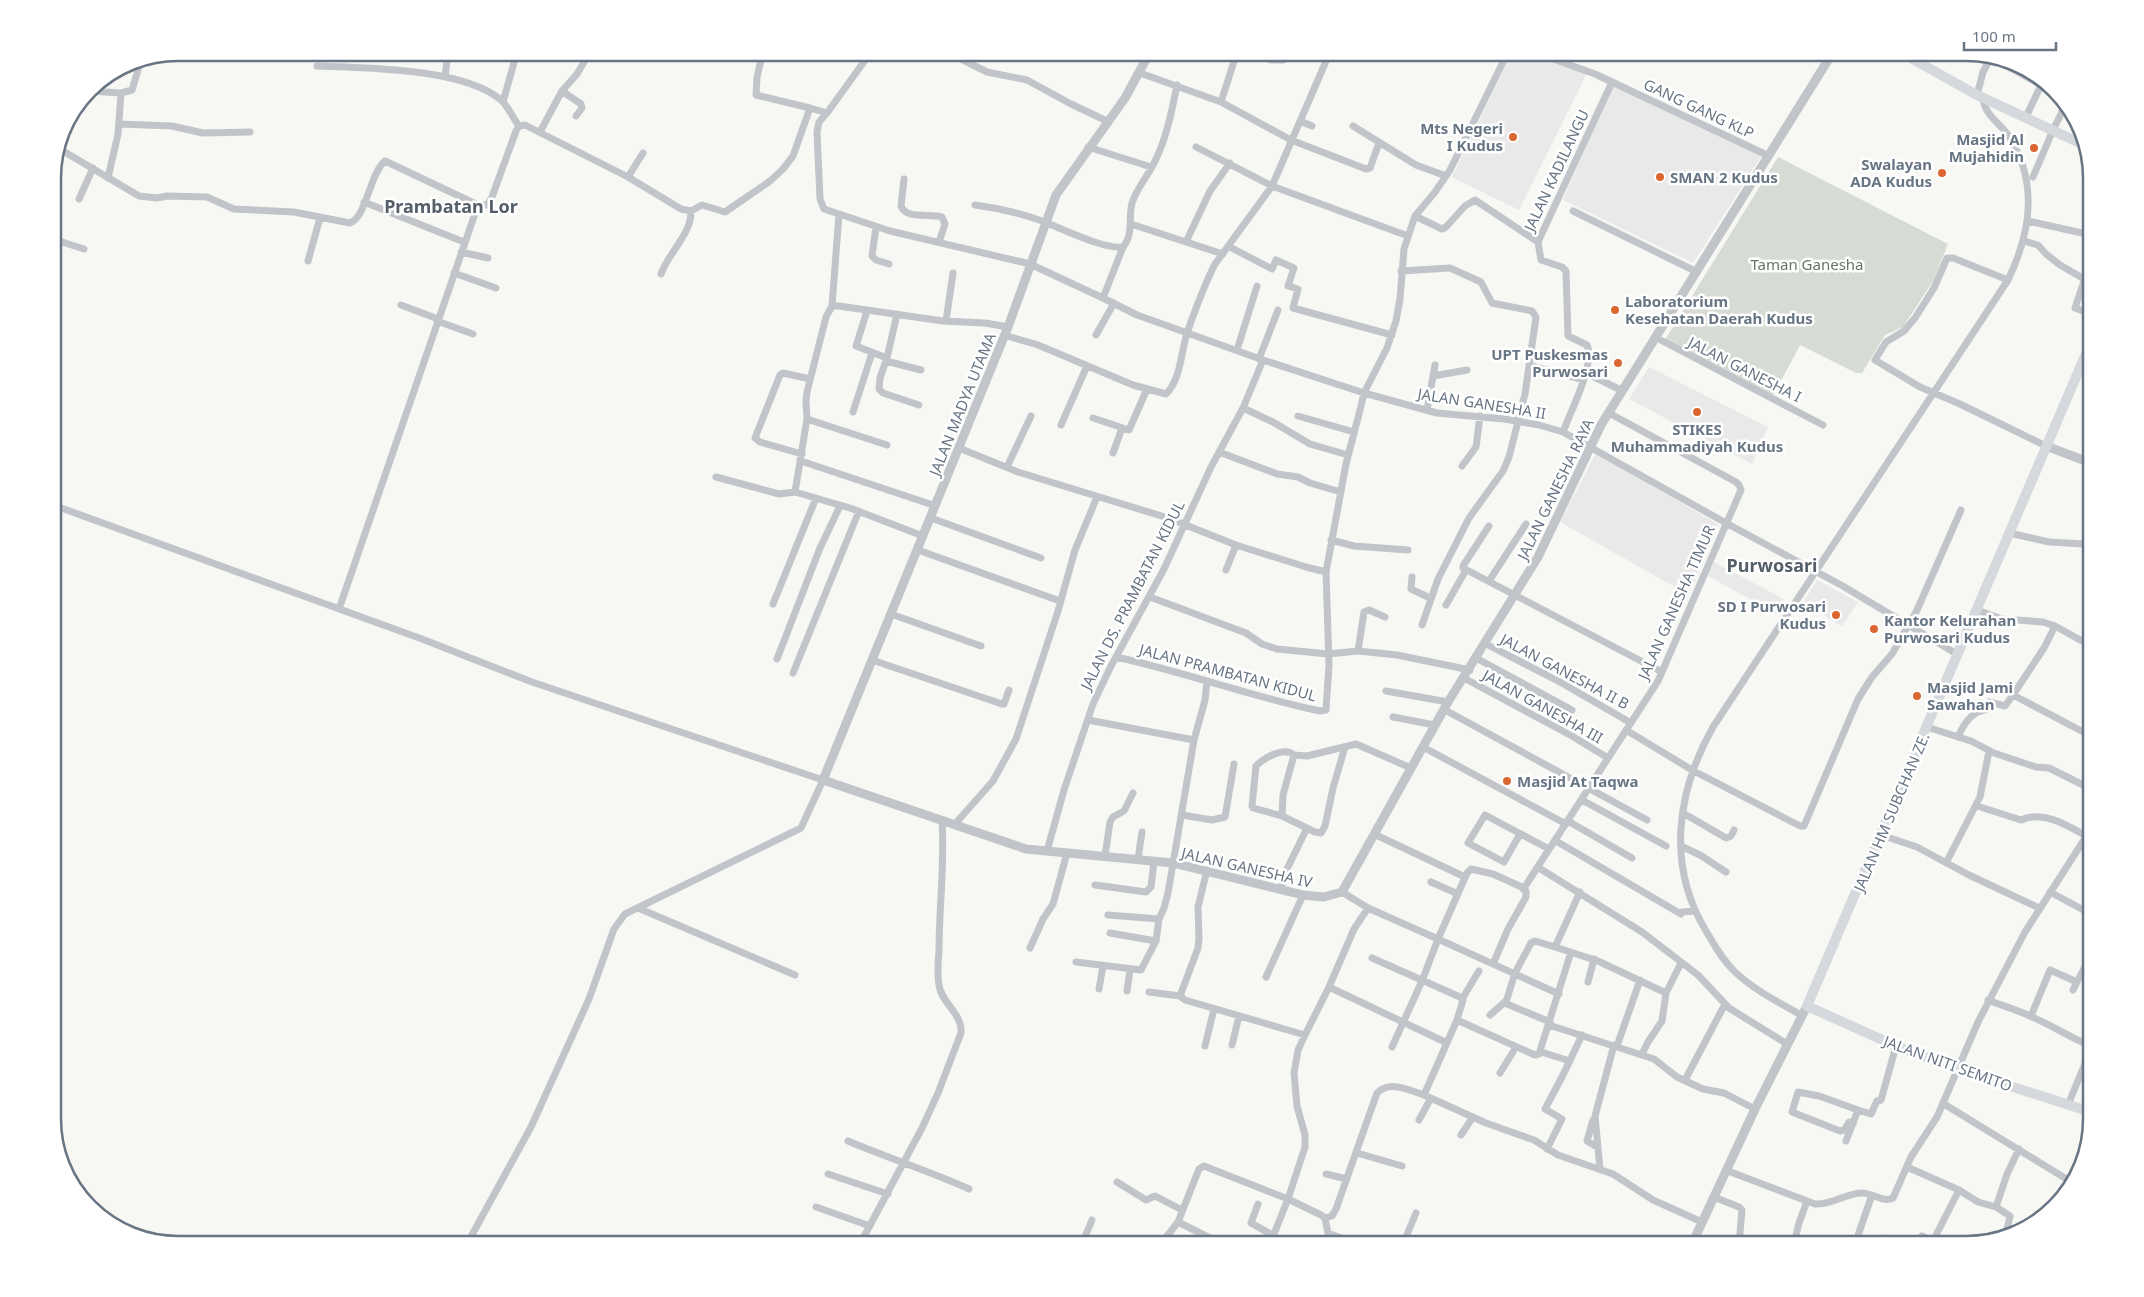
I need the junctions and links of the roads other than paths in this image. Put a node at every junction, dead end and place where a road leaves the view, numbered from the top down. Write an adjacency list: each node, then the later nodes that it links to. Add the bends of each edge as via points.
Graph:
1 (1145, 61): 17 (street, JALAN MADYA UTAMA)
2 (1234, 61): 27 (street)
3 (1326, 61): 32 (street)
4 (1503, 61): 52 (street, JALAN PRAMBATAN KIDUL)
5 (1559, 61): 19 (street, GANG GANG KLP)
6 (1827, 61): 48 (street, JALAN GANESHA RAYA)
7 (1916, 61): 25 (main road)
8 (447, 62): 18 (street)
9 (515, 62): 26 (street)
10 (584, 62): 22 (street)
11 (761, 62): 28 (street, via 756,95)
12 (863, 62): 28 (street)
13 (966, 62): 33 (street, via 986,72 1027,80)
14 (1988, 63): 25 (street, via 1983,72)
15 (317, 66): 18 (street, via 405,71)
16 (138, 68): 24 (street, via 132,90)
17 (1140, 73): 20 (street); 33 (street, JALAN MADYA UTAMA)
18 (445, 77): 26 (street, via 488,92)
19 (1612, 82): 48 (street, GANG GANG KLP); 78 (street, JALAN KADILANGU)
20 (1177, 85): 27 (street); 50 (street, via 1170,120)
21 (2039, 88): 31 (street)
22 (562, 91): 30 (street, via 581,104); 40 (street)
23 (101, 92): 24 (street)
24 (121, 93): 34 (street)
25 (1980, 96): 31 (main road); 67 (street, via 1986,109 2008,135 2022,163 2028,189)
26 (503, 102): 35 (street)
27 (1221, 102): 41 (street)
28 (820, 110): 62 (street, via 793,156 770,182 728,211 702,205); 64 (street, JALAN GANESHA II, via 817,132 820,199 822,208)
29 (2062, 112): 38 (street)
30 (576, 116)
31 (2026, 117): 38 (main road)
32 (1300, 121): 36 (street); 41 (street)
33 (1109, 122): 44 (street, JALAN MADYA UTAMA)
34 (119, 124): 39 (street, via 172,126 203,133); 55 (street)
35 (519, 126): 40 (street, via 528,125); 60 (street, via 492,197 485,206)
36 (1312, 126)
37 (1353, 126): 43 (street)
38 (2053, 130): 42 (main road); 54 (street)
39 (250, 132)
40 (540, 132): 53 (street)
41 (1291, 140): 43 (street, via 1366,169 1370,168); 57 (street)
42 (2077, 142)
43 (1379, 143): 52 (street, via 1416,165)
44 (1088, 147): 50 (street); 68 (street, JALAN MADYA UTAMA, via 1062,184)
45 (1196, 147): 49 (street)
46 (64, 152): 51 (street)
47 (643, 153): 53 (street)
48 (1769, 156): 89 (street, JALAN GANESHA RAYA)
49 (1230, 163): 57 (street); 77 (street, via 1210,191)
50 (1152, 167): 69 (street, via 1137,190)
51 (93, 168): 55 (street); 58 (street)
52 (1446, 176): 65 (street, JALAN PRAMBATAN KIDUL)
53 (628, 177): 62 (street, via 681,209)
54 (2033, 177)
55 (108, 178): 66 (street, via 146,197 207,197 234,210 288,211)
56 (904, 180): 76 (street, via 903,210 908,214 940,216 945,220)
57 (1272, 186): 72 (street); 79 (street)
58 (78, 199)
59 (364, 202): 60 (street, via 372,180 382,163 387,161); 66 (street, via 353,222); 75 (street)
60 (478, 204): 75 (street)
61 (975, 205): 68 (street)
62 (691, 211): 92 (street, via 691,223)
63 (1573, 211): 89 (street)
64 (839, 214): 70 (street, JALAN GANESHA II); 101 (street)
65 (1415, 216): 72 (street, JALAN PRAMBATAN KIDUL); 78 (street, JALAN KADILANGU, via 1442,229 1475,200)
66 (320, 218): 85 (street)
67 (2028, 221): 71 (street); 73 (street)
68 (1045, 222): 80 (street, via 1085,238); 87 (street, JALAN MADYA UTAMA)
69 (1131, 224): 77 (street); 80 (street)
70 (876, 227): 76 (street, JALAN GANESHA II); 86 (street, via 872,256)
71 (2082, 233)
72 (1408, 236): 88 (street, JALAN PRAMBATAN KIDUL)
73 (2024, 241): 93 (street, via 2038,245 2060,265); 94 (street)
74 (62, 242): 81 (street)
75 (464, 242): 82 (street)
76 (939, 242): 87 (street, JALAN GANESHA II)
77 (1186, 242): 83 (street)
78 (1538, 242): 125 (street, via 1541,260 1566,270 1568,333 1570,338 1589,347)
79 (1228, 246): 83 (street); 112 (street, via 1272,270 1276,260 1294,268 1288,286 1298,289 1294,308)
80 (1123, 247): 98 (street)
81 (84, 249)
82 (462, 252): 84 (street); 90 (street)
83 (1222, 254): 109 (street, via 1208,277)
84 (488, 258)
85 (308, 261)
86 (889, 264)
87 (1030, 264): 98 (street, JALAN GANESHA II); 108 (street, JALAN MADYA UTAMA)
88 (1401, 271): 112 (street, JALAN PRAMBATAN KIDUL, via 1400,299); 120 (street, via 1450,268 1481,282 1492,302 1534,312)
89 (1695, 271): 113 (street, JALAN GANESHA RAYA)
90 (454, 273): 96 (street); 106 (street)
91 (953, 273): 107 (street)
92 (661, 274)
93 (2082, 278)
94 (2008, 280): 129 (street); 129 (street, via 1948,258 1934,288 1909,327 1881,348 1874,360)
95 (1257, 286): 114 (street)
96 (496, 288)
97 (2082, 292): 104 (street, via 2074,308)
98 (1103, 298): 99 (street, JALAN GANESHA II)
99 (1114, 303): 109 (street, JALAN GANESHA II, via 1137,316); 111 (street)
100 (401, 305): 106 (street)
101 (832, 306): 103 (street); 126 (street, via 826,317)
102 (1278, 310): 117 (street, JALAN DS. PRAMBATAN KIDUL)
103 (867, 311): 105 (street); 115 (street, via 856,346)
104 (2082, 311)
105 (897, 314): 107 (street); 116 (street)
106 (438, 320): 110 (street); 193 (street)
107 (946, 321): 108 (street, via 985,323)
108 (1006, 331): 121 (street); 150 (street, JALAN MADYA UTAMA)
109 (1187, 333): 114 (street, JALAN GANESHA II); 127 (street, via 1174,384 1166,394)
110 (473, 334)
111 (1096, 335)
112 (1392, 335): 130 (street, JALAN PRAMBATAN KIDUL)
113 (1654, 337): 128 (street, JALAN GANESHA RAYA); 142 (street, JALAN GANESHA I)
114 (1237, 350): 117 (street, JALAN GANESHA II)
115 (872, 353): 116 (street); 134 (street)
116 (886, 360): 122 (street); 131 (street, via 879,389)
117 (1261, 360): 130 (street, JALAN GANESHA II); 132 (street, JALAN DS. PRAMBATAN KIDUL)
118 (2082, 362): 149 (main road, JALAN HM SUBCHAN ZE.)
119 (1435, 365): 124 (street)
120 (1529, 365): 125 (street); 141 (street)
121 (1087, 366): 127 (street); 143 (street)
122 (921, 370)
123 (1467, 370): 124 (street)
124 (1434, 376): 133 (street)
125 (1584, 377): 128 (street); 146 (street)
126 (810, 379): 140 (street); 154 (street, via 780,375 755,438)
127 (1147, 389): 144 (street, via 1130,429)
128 (1623, 391): 135 (street, JALAN GANESHA RAYA)
129 (1933, 392): 149 (street); 184 (street)
130 (1364, 393): 133 (street, JALAN GANESHA II); 145 (street, JALAN PRAMBATAN KIDUL)
131 (919, 406)
132 (1243, 408): 152 (street, JALAN DS. PRAMBATAN KIDUL); 153 (street, via 1310,444)
133 (1427, 410): 138 (street, JALAN GANESHA II)
134 (853, 412)
135 (1609, 413): 148 (street, JALAN GANESHA RAYA); 169 (street, JALAN GANESHA TIMUR, via 1739,484 1740,490)
136 (1031, 416): 157 (street)
137 (1298, 416): 145 (street)
138 (1480, 416): 141 (street, JALAN GANESHA II); 156 (street, via 1476,447)
139 (1093, 418): 144 (street)
140 (807, 419): 147 (street); 154 (street)
141 (1519, 421): 146 (street, JALAN GANESHA II); 189 (street, via 1504,471 1468,518)
142 (1823, 424)
143 (1061, 425)
144 (1122, 428): 151 (street)
145 (1354, 432): 153 (street, JALAN PRAMBATAN KIDUL)
146 (1563, 432): 148 (street, JALAN GANESHA II)
147 (887, 445)
148 (1590, 446): 169 (street, JALAN GANESHA II); 187 (street, JALAN GANESHA RAYA, via 1538,557)
149 (2046, 446): 155 (street); 173 (main road, JALAN HM SUBCHAN ZE.)
150 (959, 448): 157 (street); 164 (street, JALAN MADYA UTAMA)
151 (1113, 452)
152 (1219, 452): 160 (street); 171 (street, JALAN DS. PRAMBATAN KIDUL)
153 (1348, 455): 160 (street, JALAN PRAMBATAN KIDUL)
154 (802, 457): 159 (street); 164 (street)
155 (2082, 460)
156 (1462, 466)
157 (1008, 467): 161 (street)
158 (716, 477): 159 (street, via 778,494)
159 (795, 492): 162 (street)
160 (1341, 492): 175 (street, JALAN PRAMBATAN KIDUL)
161 (1096, 497): 171 (street); 190 (street)
162 (816, 498): 163 (street); 191 (street)
163 (840, 506): 167 (street); 208 (street)
164 (936, 506): 168 (street, JALAN MADYA UTAMA)
165 (62, 508): 193 (street)
166 (1961, 510): 198 (street)
167 (859, 511): 174 (street); 212 (street)
168 (931, 518): 174 (street, JALAN MADYA UTAMA); 180 (street)
169 (1726, 523): 184 (street, JALAN GANESHA II); 211 (street, JALAN GANESHA TIMUR)
170 (1526, 524): 186 (street)
171 (1185, 525): 177 (street); 188 (street, JALAN DS. PRAMBATAN KIDUL)
172 (1489, 526): 182 (street, via 1463,566)
173 (2009, 533): 176 (street, via 2049,542); 194 (main road, JALAN HM SUBCHAN ZE.)
174 (923, 536): 178 (street, JALAN MADYA UTAMA)
175 (1332, 540): 179 (street, via 1354,546); 183 (street, JALAN PRAMBATAN KIDUL)
176 (2082, 544)
177 (1236, 545): 181 (street); 183 (street)
178 (918, 550): 190 (street); 195 (street, JALAN MADYA UTAMA)
179 (1408, 550)
180 (1041, 558)
181 (1226, 570)
182 (1466, 570): 186 (street); 192 (street)
183 (1326, 572): 204 (street, JALAN PRAMBATAN KIDUL)
184 (1815, 572): 198 (street, JALAN GANESHA II); 236 (street, via 1713,727)
185 (1412, 577): 189 (street, via 1411,589)
186 (1489, 582): 187 (street)
187 (1515, 595): 201 (street, JALAN GANESHA RAYA); 211 (street)
188 (1150, 597): 204 (street, via 1246,633 1262,644 1290,652); 206 (street, JALAN DS. PRAMBATAN KIDUL)
189 (1430, 598): 197 (street)
190 (1056, 600): 249 (street, via 1016,739 993,781)
191 (773, 604)
192 (1446, 605)
193 (339, 609): 237 (street, via 532,682)
194 (1977, 610): 199 (street, via 2002,619 2039,621); 205 (main road, JALAN HM SUBCHAN ZE.)
195 (891, 614): 202 (street); 209 (street, JALAN MADYA UTAMA)
196 (1385, 618): 203 (street, via 1369,610 1364,612)
197 (1422, 624)
198 (1910, 624): 205 (street, JALAN GANESHA II); 236 (street, via 1858,699 1804,826)
199 (2055, 626): 200 (street); 217 (street)
200 (2082, 641)
201 (1486, 644): 207 (street, JALAN GANESHA RAYA); 222 (street, JALAN GANESHA II B)
202 (981, 646)
203 (1358, 651): 204 (street); 210 (street, via 1415,658)
204 (1328, 654): 214 (street, JALAN PRAMBATAN KIDUL, via 1325,711 1285,704)
205 (1957, 654): 224 (main road, JALAN HM SUBCHAN ZE.)
206 (1116, 656): 214 (street, JALAN PRAMBATAN KIDUL); 221 (street, JALAN DS. PRAMBATAN KIDUL)
207 (1476, 658): 210 (street, JALAN GANESHA RAYA); 219 (street)
208 (777, 659)
209 (872, 660): 215 (street, via 1002,704); 237 (street, JALAN MADYA UTAMA)
210 (1470, 670): 213 (street, JALAN GANESHA RAYA)
211 (1662, 672): 222 (street, JALAN GANESHA TIMUR)
212 (793, 673)
213 (1464, 678): 218 (street, JALAN GANESHA RAYA); 233 (street, JALAN GANESHA III)
214 (1207, 681): 228 (street, via 1202,717)
215 (1009, 690)
216 (1386, 691): 218 (street)
217 (2013, 695): 226 (street); 227 (street, via 2005,706 1989,702 1986,710 1965,721)
218 (1447, 706): 223 (street, JALAN GANESHA RAYA); 239 (street)
219 (1572, 710)
220 (1393, 717): 223 (street)
221 (1088, 720): 228 (street); 262 (street, JALAN DS. PRAMBATAN KIDUL)
222 (1631, 723): 225 (street, JALAN GANESHA TIMUR)
223 (1435, 724): 230 (street, JALAN GANESHA RAYA)
224 (1928, 727): 227 (street); 255 (main road, JALAN HM SUBCHAN ZE.)
225 (1626, 730): 233 (street, JALAN GANESHA TIMUR); 236 (street)
226 (2083, 732)
227 (1958, 737): 231 (street)
228 (1194, 740): 244 (street)
229 (1345, 747): 232 (street); 235 (street, via 1359,744); 250 (street, via 1324,830 1319,833)
230 (1423, 747): 235 (street, JALAN GANESHA RAYA); 248 (street)
231 (1989, 751): 238 (street, via 2036,767 2049,768); 242 (street)
232 (1294, 755): 245 (street, via 1283,795); 245 (street, via 1284,751 1260,761 1256,766 1251,800 1253,808)
233 (1608, 758): 239 (street, JALAN GANESHA TIMUR)
234 (1234, 764): 244 (street, via 1225,818 1212,820)
235 (1411, 768): 253 (street, JALAN GANESHA RAYA)
236 (1692, 770): 243 (street)
237 (823, 780): 246 (street, JALAN GANESHA IV); 283 (street, via 801,828)
238 (2082, 785)
239 (1589, 789): 241 (street, JALAN GANESHA TIMUR); 247 (street)
240 (1133, 793): 264 (street, via 1126,809 1110,822)
241 (1582, 800): 248 (street, JALAN GANESHA TIMUR); 259 (street)
242 (1977, 806): 256 (street, via 2021,820 2041,816); 268 (street)
243 (1683, 813): 251 (street, via 1726,838); 260 (street)
244 (1182, 815): 269 (street)
245 (1282, 816): 250 (street)
246 (942, 820): 249 (street, JALAN GANESHA IV); 365 (street, via 944,855 939,985 961,1024 961,1032 938,1094)
247 (1647, 820)
248 (1567, 823): 257 (street, JALAN GANESHA TIMUR); 265 (street)
249 (954, 825): 262 (street, JALAN GANESHA IV, via 1026,848)
250 (1307, 828): 276 (street)
251 (1734, 830)
252 (1142, 832): 266 (street)
253 (1374, 834): 273 (street); 278 (street, JALAN GANESHA RAYA)
254 (1520, 834): 254 (street, via 1504,862 1468,844 1485,815); 261 (street)
255 (1881, 835): 268 (street, via 1903,841); 325 (main road, JALAN HM SUBCHAN ZE.)
256 (2083, 835)
257 (1556, 841): 261 (street, JALAN GANESHA TIMUR); 287 (street, via 1680,914)
258 (2083, 841): 280 (street)
259 (1666, 846)
260 (1681, 846): 272 (street); 287 (street, via 1683,870)
261 (1549, 849): 270 (street, JALAN GANESHA TIMUR)
262 (1047, 851): 263 (street, JALAN GANESHA IV)
263 (1067, 853): 264 (street, JALAN GANESHA IV); 294 (street, via 1053,904)
264 (1105, 856): 266 (street, JALAN GANESHA IV)
265 (1632, 858)
266 (1138, 859): 267 (street, JALAN GANESHA IV)
267 (1154, 860): 269 (street, JALAN GANESHA IV); 275 (street, via 1151,887 1146,892)
268 (1946, 862): 285 (street)
269 (1173, 863): 271 (street, JALAN GANESHA IV); 289 (street)
270 (1538, 868): 277 (street); 279 (street)
271 (1207, 870): 276 (street, JALAN GANESHA IV); 319 (street, via 1198,907 1198,948)
272 (1726, 872)
273 (1465, 877): 277 (street, via 1471,869 1479,869); 281 (street)
274 (1431, 882): 281 (street)
275 (1095, 885)
276 (1281, 888): 282 (street, JALAN GANESHA IV)
277 (1522, 888): 299 (street, via 1526,897)
278 (1342, 892): 282 (street, JALAN GANESHA IV, via 1324,897); 284 (street)
279 (1580, 892): 293 (street); 300 (street, via 1642,932)
280 (2050, 892): 285 (street); 286 (street)
281 (1458, 894): 291 (street)
282 (1303, 895): 307 (street)
283 (638, 908): 306 (street); 393 (street, via 625,914 614,929 589,999 531,1127)
284 (1368, 908): 291 (street); 312 (street, via 1354,929)
285 (2039, 908): 321 (street)
286 (2083, 909)
287 (1695, 911): 325 (street, via 1716,951 1736,973 1767,996)
288 (1108, 915): 289 (street)
289 (1159, 919): 292 (street)
290 (1110, 933): 292 (street)
291 (1438, 939): 299 (street); 309 (street)
292 (1156, 941): 302 (street, via 1142,969)
293 (1555, 947): 295 (street); 305 (street, via 1532,941)
294 (1030, 948)
295 (1571, 952): 297 (street); 318 (street)
296 (1372, 958): 309 (street)
297 (1594, 960): 308 (street); 310 (street)
298 (1076, 962): 301 (street)
299 (1493, 964): 305 (street)
300 (1682, 964): 317 (street); 323 (street, via 1698,975)
301 (1103, 966): 302 (street); 313 (street)
302 (1130, 970): 315 (street)
303 (1479, 970): 320 (street)
304 (2083, 971): 311 (street)
305 (1515, 973): 318 (street); 322 (street)
306 (795, 975)
307 (1266, 977)
308 (1640, 980): 317 (street); 339 (street)
309 (1422, 982): 320 (street); 330 (street)
310 (1588, 982)
311 (2077, 982): 314 (street); 328 (street, via 2050,970)
312 (1329, 987): 330 (street); 333 (street)
313 (1099, 989)
314 (2073, 990)
315 (1127, 991)
316 (1149, 992): 319 (street)
317 (1666, 993): 344 (street, via 1662,1021)
318 (1559, 994): 331 (street)
319 (1180, 996): 324 (street)
320 (1462, 998): 329 (street)
321 (1988, 1000): 328 (street); 346 (street)
322 (1506, 1001): 326 (street); 331 (street)
323 (1725, 1004): 336 (street); 349 (street)
324 (1214, 1009): 327 (street); 338 (street)
325 (1804, 1010): 336 (street); 340 (main road, JALAN NITI SEMITO)
326 (1490, 1015)
327 (1239, 1016): 333 (street); 337 (street)
328 (2031, 1016): 335 (street)
329 (1457, 1020): 334 (street); 342 (street)
330 (1404, 1022): 334 (street); 341 (street)
331 (1549, 1024): 332 (street); 343 (street)
332 (1582, 1035): 339 (street); 345 (street)
333 (1305, 1036): 380 (street, via 1296,1058 1294,1083 1306,1141)
334 (1447, 1043): 350 (street)
335 (2083, 1043)
336 (1786, 1044): 353 (street)
337 (1232, 1045)
338 (1205, 1046)
339 (1616, 1046): 344 (street); 368 (street, via 1587,1141 1597,1148)
340 (1896, 1046): 346 (main road, JALAN NITI SEMITO); 355 (street, via 1881,1100 1877,1101 1871,1114)
341 (1392, 1047)
342 (1516, 1047): 343 (street, via 1535,1055); 348 (street)
343 (1541, 1052): 345 (street)
344 (1642, 1054): 349 (street)
345 (1570, 1061): 362 (street, via 1545,1109 1562,1119)
346 (1957, 1069): 351 (street); 352 (main road, JALAN NITI SEMITO)
347 (2083, 1069): 352 (street)
348 (1500, 1073)
349 (1684, 1080): 353 (street, via 1703,1089 1724,1093)
350 (1427, 1096): 356 (street); 357 (street); 364 (street, via 1398,1087 1382,1089 1374,1099)
351 (1944, 1104): 363 (street); 367 (street)
352 (2068, 1105): 354 (main road, JALAN NITI SEMITO)
353 (1755, 1109): 369 (street)
354 (2083, 1109)
355 (1858, 1110): 358 (street); 358 (street, via 1798,1092 1792,1112 1840,1131 1850,1122)
356 (1473, 1117): 359 (street); 362 (street, via 1527,1137)
357 (1419, 1120)
358 (1852, 1124): 361 (street)
359 (1461, 1135)
360 (848, 1141): 365 (street)
361 (1846, 1141)
362 (1547, 1149): 368 (street)
363 (2019, 1149): 372 (street); 383 (street)
364 (1357, 1153): 366 (street); 373 (street)
365 (903, 1164): 375 (street, via 929,1170); 377 (street)
366 (1402, 1166)
367 (1907, 1167): 376 (street); 378 (street, via 1893,1198 1888,1200)
368 (1600, 1169): 390 (street, via 1621,1178 1653,1200)
369 (1728, 1171): 379 (street); 381 (street)
370 (828, 1174): 377 (street)
371 (1326, 1174): 373 (street)
372 (2066, 1179)
373 (1347, 1180): 387 (street, via 1334,1213)
374 (1117, 1182): 385 (street, via 1146,1200 1156,1196)
375 (969, 1189)
376 (1958, 1190): 383 (street, via 1978,1202); 405 (street)
377 (888, 1194): 391 (street)
378 (1872, 1195): 381 (street, via 1858,1193 1819,1204); 404 (street)
379 (1714, 1197): 390 (street); 402 (street, via 1742,1210)
380 (1288, 1199): 385 (street, via 1204,1166 1199,1169); 387 (street); 398 (street)
381 (1808, 1201): 403 (street)
382 (1258, 1204): 398 (street, via 1251,1223)
383 (1996, 1207): 392 (street, via 2010,1216)
384 (816, 1208): 391 (street)
385 (1182, 1210): 389 (street)
386 (1416, 1213): 400 (street)
387 (1325, 1218): 399 (street, via 1328,1233)
388 (1092, 1220): 395 (street)
389 (1178, 1222): 396 (street); 397 (street)
390 (1702, 1222): 401 (street)
391 (870, 1226): 394 (street)
392 (2007, 1228)
393 (471, 1236)
394 (864, 1236)
395 (1085, 1236)
396 (1167, 1236)
397 (1206, 1236)
398 (1274, 1236)
399 (1336, 1236)
400 (1405, 1236)
401 (1696, 1236)
402 (1740, 1236)
403 (1797, 1236)
404 (1858, 1236)
405 (1939, 1236)

